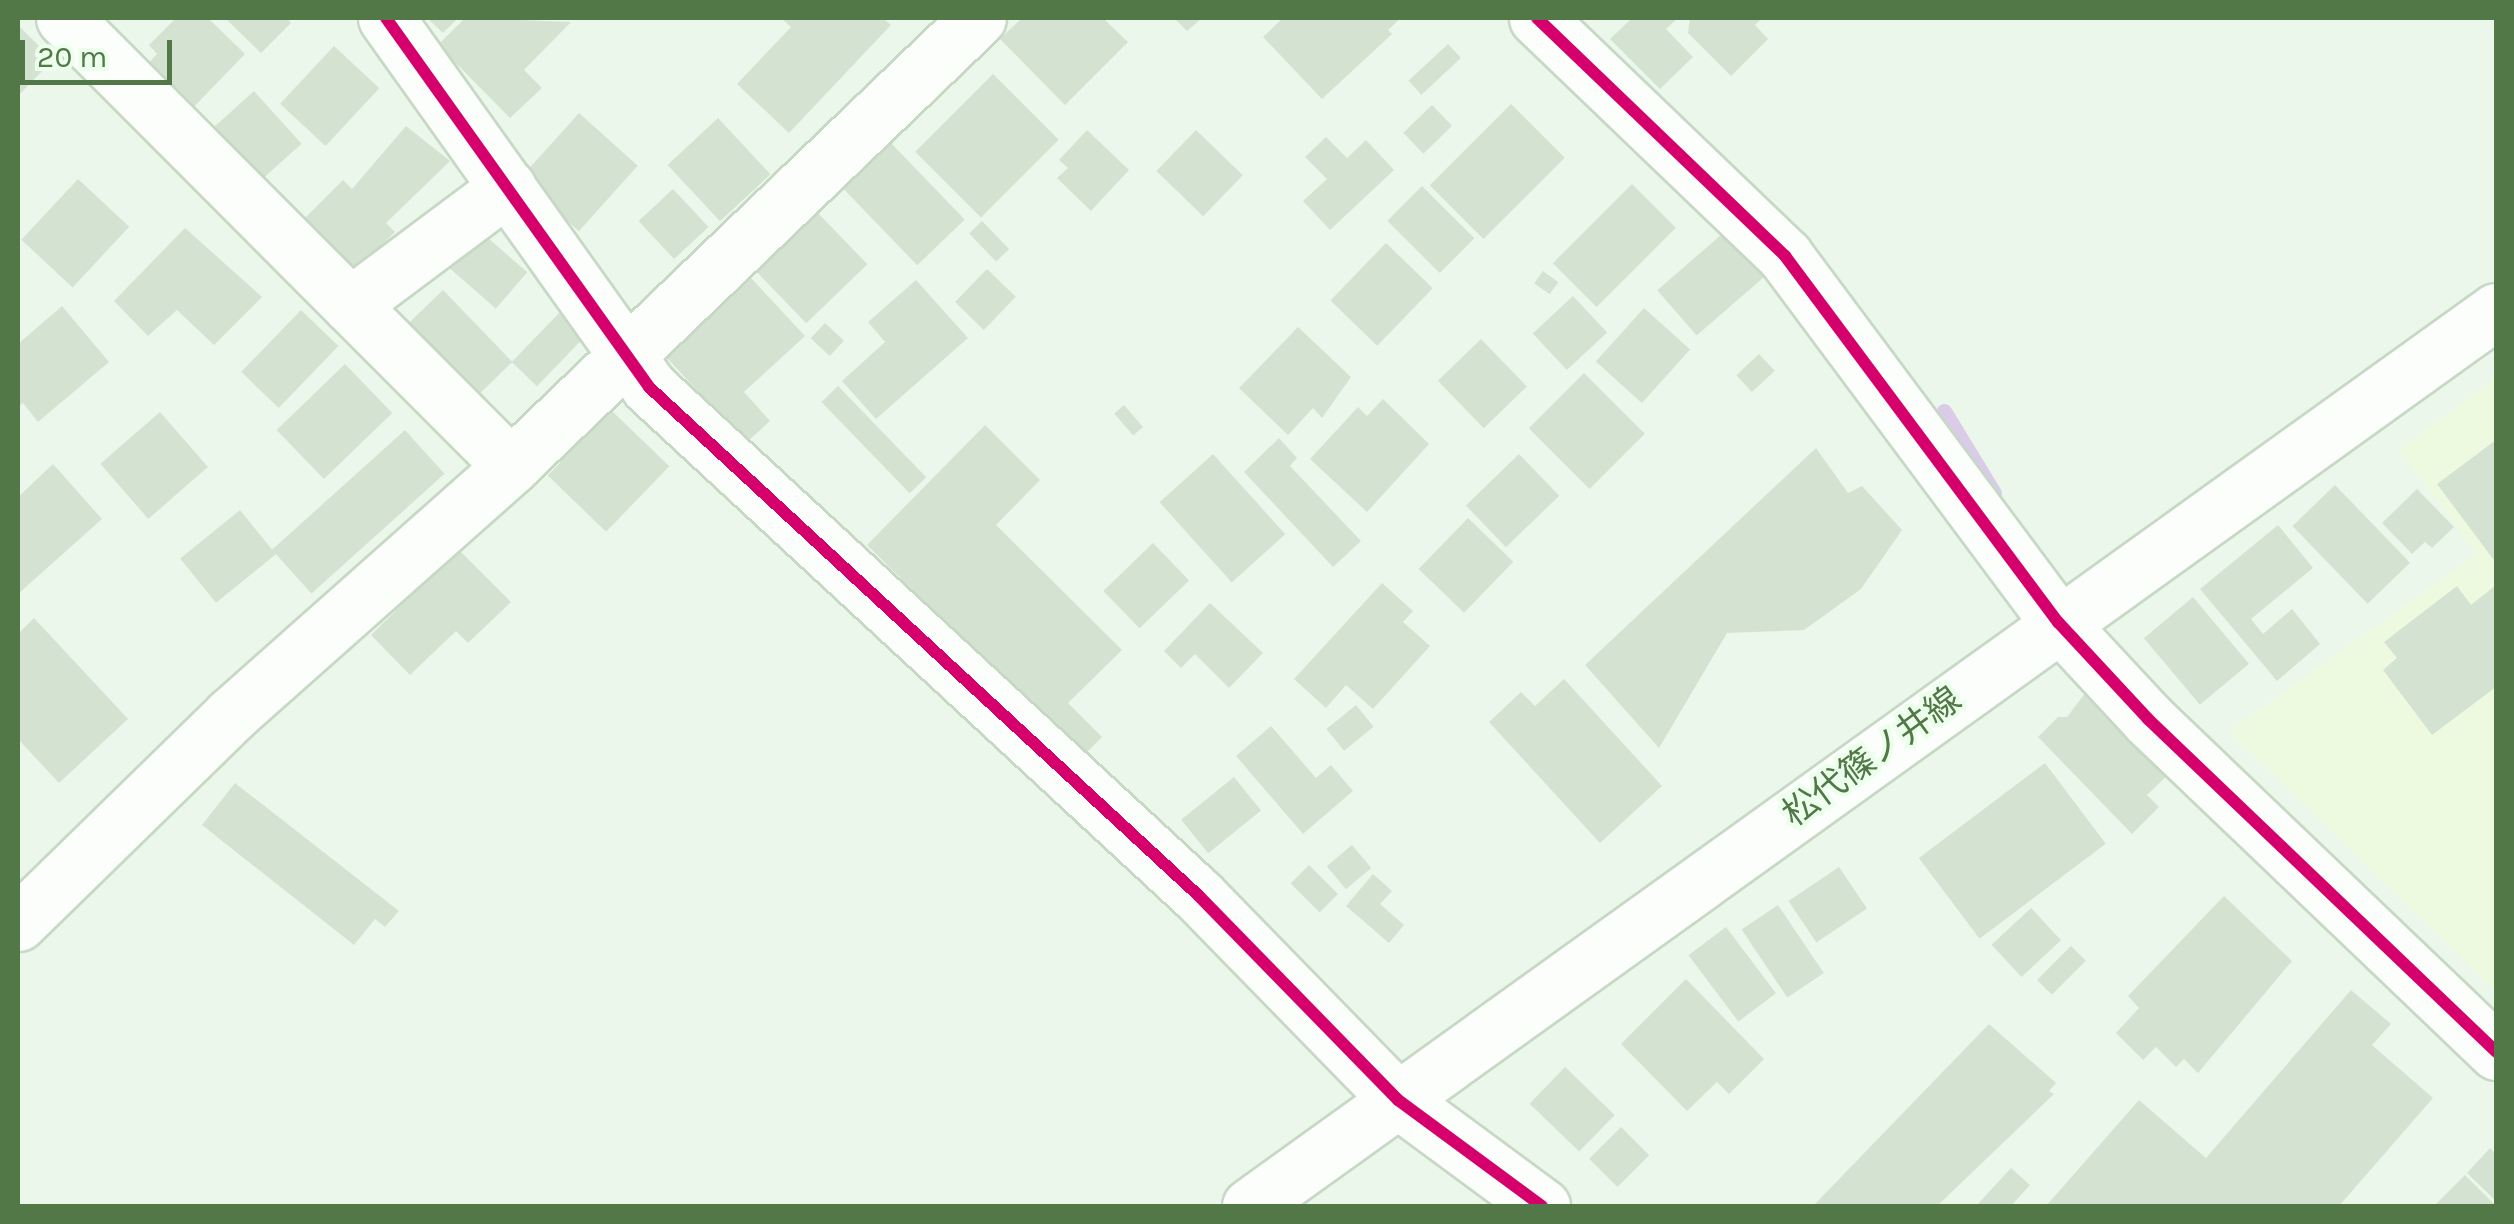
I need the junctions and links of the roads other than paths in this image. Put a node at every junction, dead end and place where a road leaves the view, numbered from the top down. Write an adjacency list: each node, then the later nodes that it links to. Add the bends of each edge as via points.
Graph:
1 (64, 18): 6 (street)
2 (386, 18): 5 (street)
3 (1536, 18): 10 (street, via 1785,256)
4 (944, 29): 8 (street)
5 (508, 187): 6 (street); 8 (street)
6 (350, 305): 9 (street)
7 (2496, 311): 10 (street, 松代篠ノ井線)
8 (628, 351): 9 (street); 13 (street, via 649,387 1199,896)
9 (511, 466): 11 (street, via 232,715)
10 (2058, 622): 12 (street, via 2148,719); 13 (street, 松代篠ノ井線)
11 (18, 923)
12 (2496, 1052)
13 (1398, 1100): 14 (street, 松代篠ノ井線); 15 (street)
14 (1250, 1206)
15 (1542, 1206)

